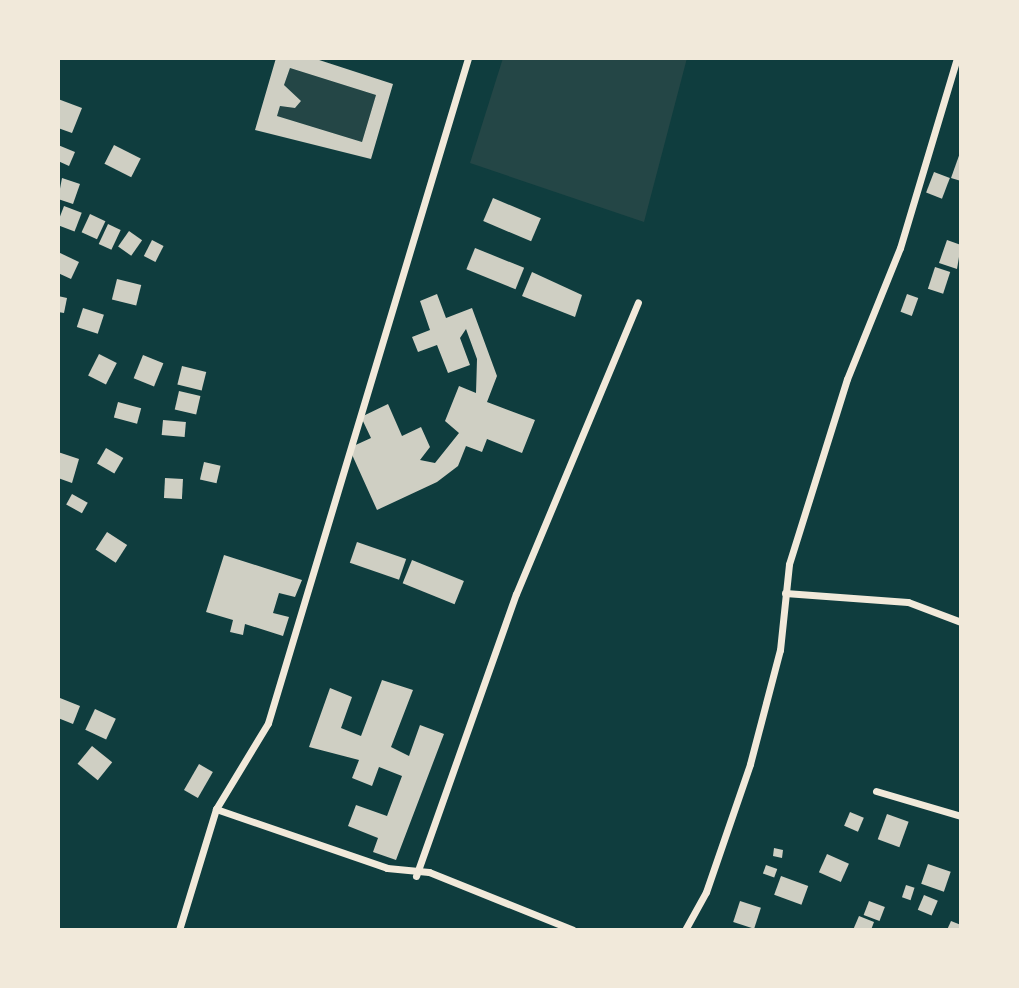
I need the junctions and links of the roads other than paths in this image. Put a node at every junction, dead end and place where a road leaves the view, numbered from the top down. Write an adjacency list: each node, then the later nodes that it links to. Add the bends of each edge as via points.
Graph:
1 (468, 58): 7 (street, via 268,723)
2 (957, 58): 4 (street, via 900,248 841,399)
3 (638, 302): 9 (street, via 516,594)
4 (785, 593): 5 (street, via 908,602); 12 (street, via 780,650 750,764 706,892)
5 (961, 622)
6 (876, 791): 8 (street)
7 (216, 809): 9 (street); 10 (street)
8 (961, 816)
9 (416, 876): 11 (street, via 429,872)
10 (179, 930)
11 (573, 930)
12 (685, 930)

